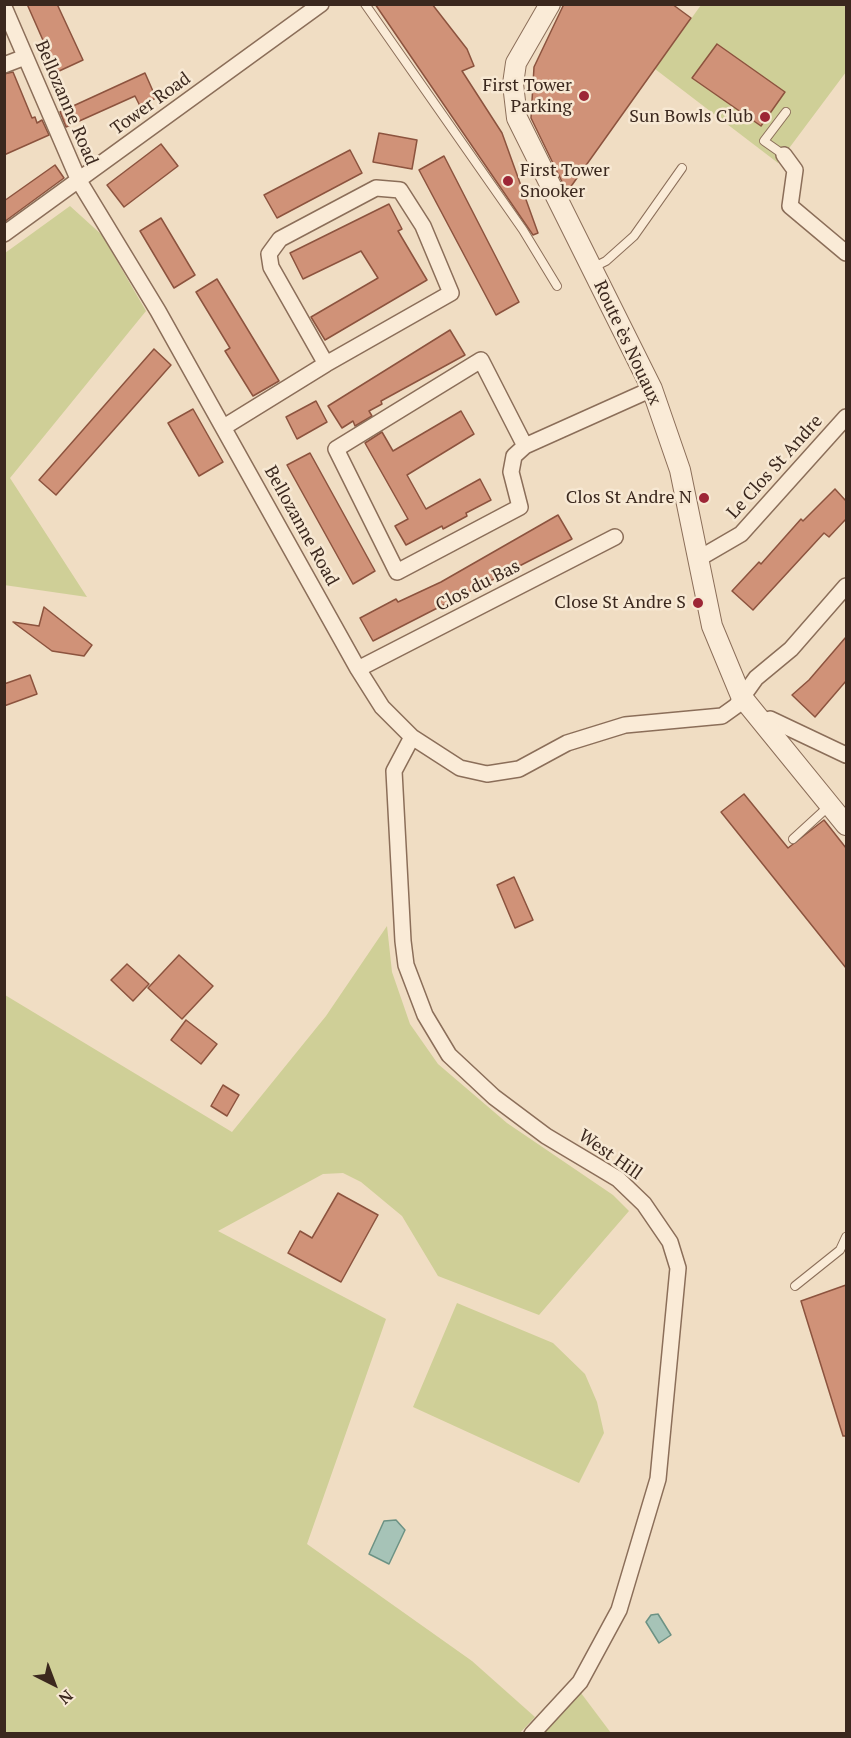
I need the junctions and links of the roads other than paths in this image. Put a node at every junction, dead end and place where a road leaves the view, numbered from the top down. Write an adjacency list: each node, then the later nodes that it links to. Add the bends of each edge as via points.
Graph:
1 (321, 4): 10 (street, Tower Road)
2 (365, 4): 14 (lane, via 524,230)
3 (550, 4): 13 (street, Route ès Nouaux, via 516,63 513,84 517,118)
4 (4, 7): 5 (street, Bellozanne Road)
5 (25, 57): 6 (street); 10 (street, Bellozanne Road)
6 (4, 65)
7 (786, 112): 8 (lane, via 764,141)
8 (784, 155): 12 (street, via 795,170 790,206)
9 (682, 168): 13 (lane, via 633,236 606,261)
10 (79, 181): 11 (street, Tower Road); 18 (street, Bellozanne Road)
11 (4, 234)
12 (846, 253)
13 (591, 268): 16 (street, Route ès Nouaux)
14 (557, 286)
15 (326, 364): 15 (street, via 451,293 423,226 400,190 376,188 280,239 269,254 271,267); 18 (street)
16 (652, 389): 19 (street); 21 (street, Route ès Nouaux, via 680,470)
17 (846, 417): 21 (street, Le Clos St Andre, via 741,534)
18 (224, 428): 23 (street, Bellozanne Road)
19 (525, 446): 19 (street, via 481,360 336,449 397,572 520,507 511,472 514,456)
20 (615, 537): 23 (street, Clos du Bas)
21 (698, 560): 24 (street, Route ès Nouaux, via 712,626)
22 (846, 586): 24 (street, Bellozanne Road, via 791,649)
23 (358, 669): 26 (street, Bellozanne Road, via 382,707)
24 (741, 696): 25 (street, Route ès Nouaux); 26 (street, Bellozanne Road, via 736,706 722,716 625,725 567,742 519,769 487,774 460,768)
25 (761, 722): 27 (street, via 770,719); 28 (street, Route ès Nouaux)
26 (412, 737): 33 (street, West Hill, via 394,771 403,941 406,964 425,1015 449,1055 494,1096 546,1136 618,1179 644,1204 670,1242 678,1268 658,1479 619,1610 580,1682)
27 (846, 755)
28 (831, 804): 29 (street, Route ès Nouaux); 30 (lane)
29 (846, 825)
30 (793, 839)
31 (846, 1237): 32 (lane, via 840,1250)
32 (795, 1286)
33 (532, 1734)

